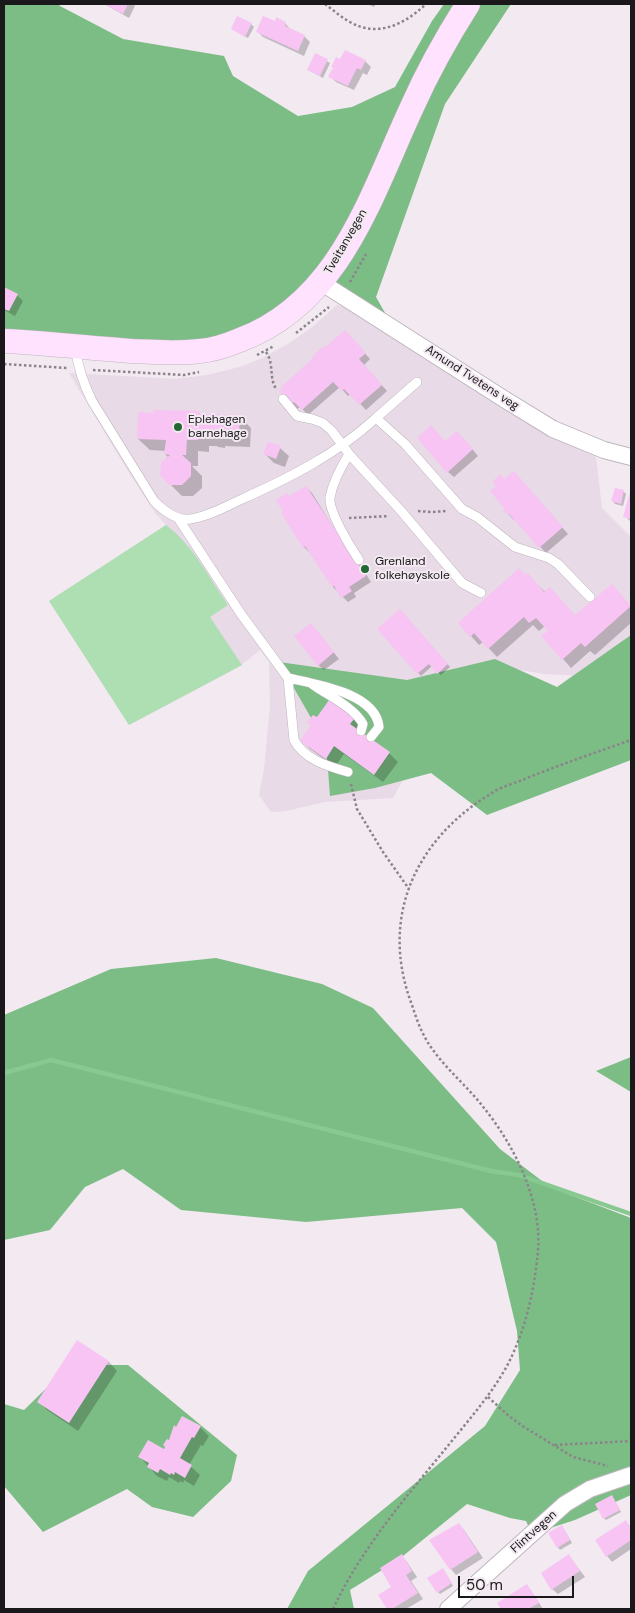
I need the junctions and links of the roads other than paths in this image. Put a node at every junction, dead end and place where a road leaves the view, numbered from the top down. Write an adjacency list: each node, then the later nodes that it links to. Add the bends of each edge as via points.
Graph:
1 (468, 4): 2 (main road, Tveitanvegen, via 428,72 347,246)
2 (331, 288): 4 (main road, Tveitanvegen, via 254,336 230,344 202,351); 10 (street, Amund Tvetens veg, via 553,429 604,450)
3 (4, 341): 4 (main road, Tveitanvegen)
4 (77, 358): 11 (lane, via 92,401 154,501)
5 (417, 382): 7 (lane)
6 (283, 399): 8 (lane, via 297,416 323,423)
7 (376, 418): 8 (lane); 14 (lane, via 405,444 462,509 515,547 550,558)
8 (343, 446): 9 (lane); 11 (lane, via 229,505 189,520)
9 (349, 454): 12 (lane, via 330,498 332,509); 13 (lane, via 462,583)
10 (631, 457)
11 (178, 518): 15 (lane)
12 (359, 560)
13 (481, 593)
14 (590, 597)
15 (288, 678): 16 (lane); 19 (lane, via 297,747 322,764)
16 (310, 683): 17 (lane, via 360,719 363,724); 18 (lane, via 337,690 372,709 379,727)
17 (361, 731)
18 (371, 738)
19 (348, 772)
20 (629, 1475): 21 (street, Flintvegen, via 590,1489 565,1504)
21 (448, 1609)

